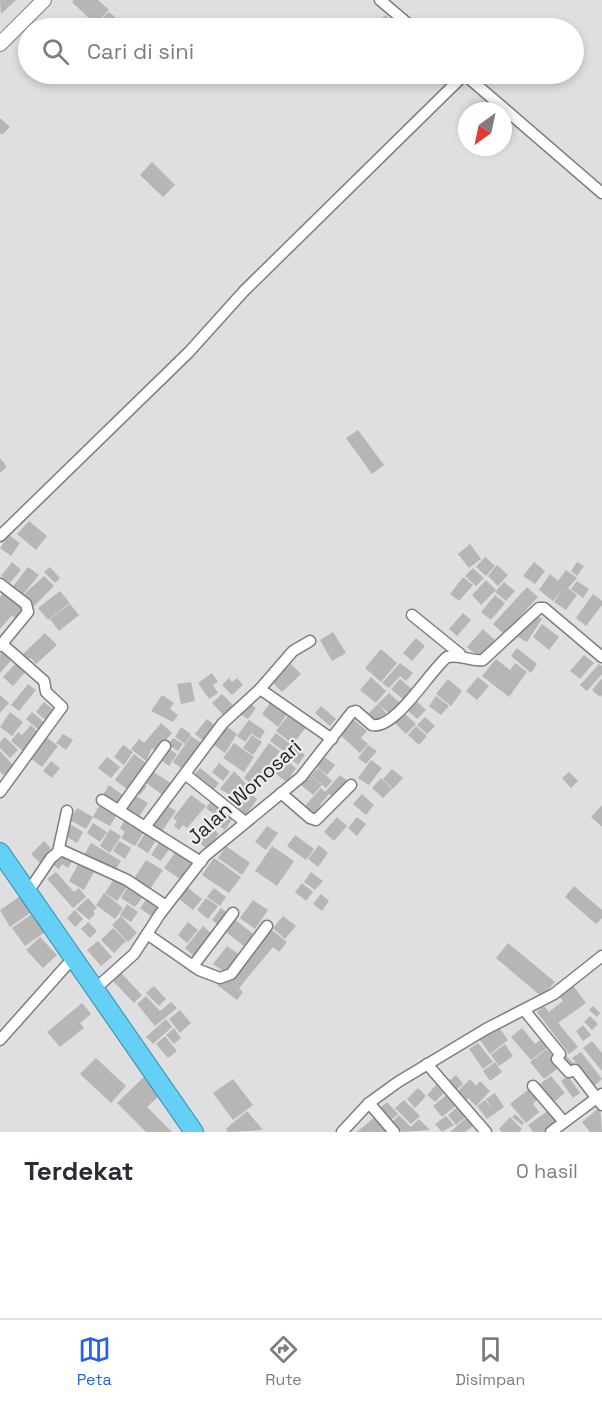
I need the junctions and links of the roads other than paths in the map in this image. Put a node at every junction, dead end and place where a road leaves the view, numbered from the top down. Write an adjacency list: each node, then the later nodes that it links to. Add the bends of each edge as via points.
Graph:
1 (44, 0): 3 (street)
2 (380, 0): 4 (street)
3 (26, 18)
4 (401, 18)
5 (18, 26): 6 (street)
6 (0, 44)
7 (454, 84): 10 (street)
8 (476, 84): 9 (street)
9 (602, 193)
10 (0, 536)
11 (0, 584): 14 (street, via 26,604 28,612)
12 (411, 615): 15 (street)
13 (310, 641): 17 (street, via 293,651)
14 (1, 645): 22 (street, via 44,681 46,692 62,709)
15 (460, 654): 16 (street, via 483,660 539,608 544,608); 18 (street, Jalan Wonosari, via 439,664 395,717 372,725 354,711)
16 (602, 657)
17 (260, 689): 18 (street); 20 (street, via 223,723)
18 (332, 739): 23 (street, Jalan Wonosari, via 301,777)
19 (165, 746): 25 (street)
20 (185, 774): 27 (street); 28 (street)
21 (351, 785): 23 (street, via 316,820)
22 (0, 792)
23 (281, 793): 27 (street, Jalan Wonosari)
24 (102, 800): 25 (street)
25 (119, 810): 28 (street)
26 (67, 811): 30 (street)
27 (245, 822): 31 (street, Jalan Wonosari)
28 (145, 826): 31 (street)
29 (0, 852): 32 (highway)
30 (58, 852): 32 (street); 33 (street, via 71,854 127,880)
31 (201, 862): 33 (street, Jalan Wonosari)
32 (28, 891): 38 (highway)
33 (166, 906): 36 (street, Jalan Wonosari)
34 (233, 913): 39 (street)
35 (267, 926): 39 (street, via 231,974 220,978)
36 (147, 934): 39 (street); 40 (street, Jalan Wonosari, via 134,954)
37 (602, 956): 41 (street, via 554,994)
38 (73, 958): 40 (highway); 42 (street)
39 (193, 966)
40 (95, 989): 48 (highway)
41 (525, 1011): 43 (street); 45 (street, via 560,1054 557,1059 569,1072 575,1070)
42 (0, 1040)
43 (427, 1064): 46 (street); 51 (street)
44 (533, 1086): 47 (street)
45 (600, 1099): 47 (street)
46 (369, 1103): 49 (street); 50 (street)
47 (564, 1122): 52 (street)
48 (194, 1132)
49 (342, 1132)
50 (394, 1132)
51 (486, 1132)
52 (551, 1132)

